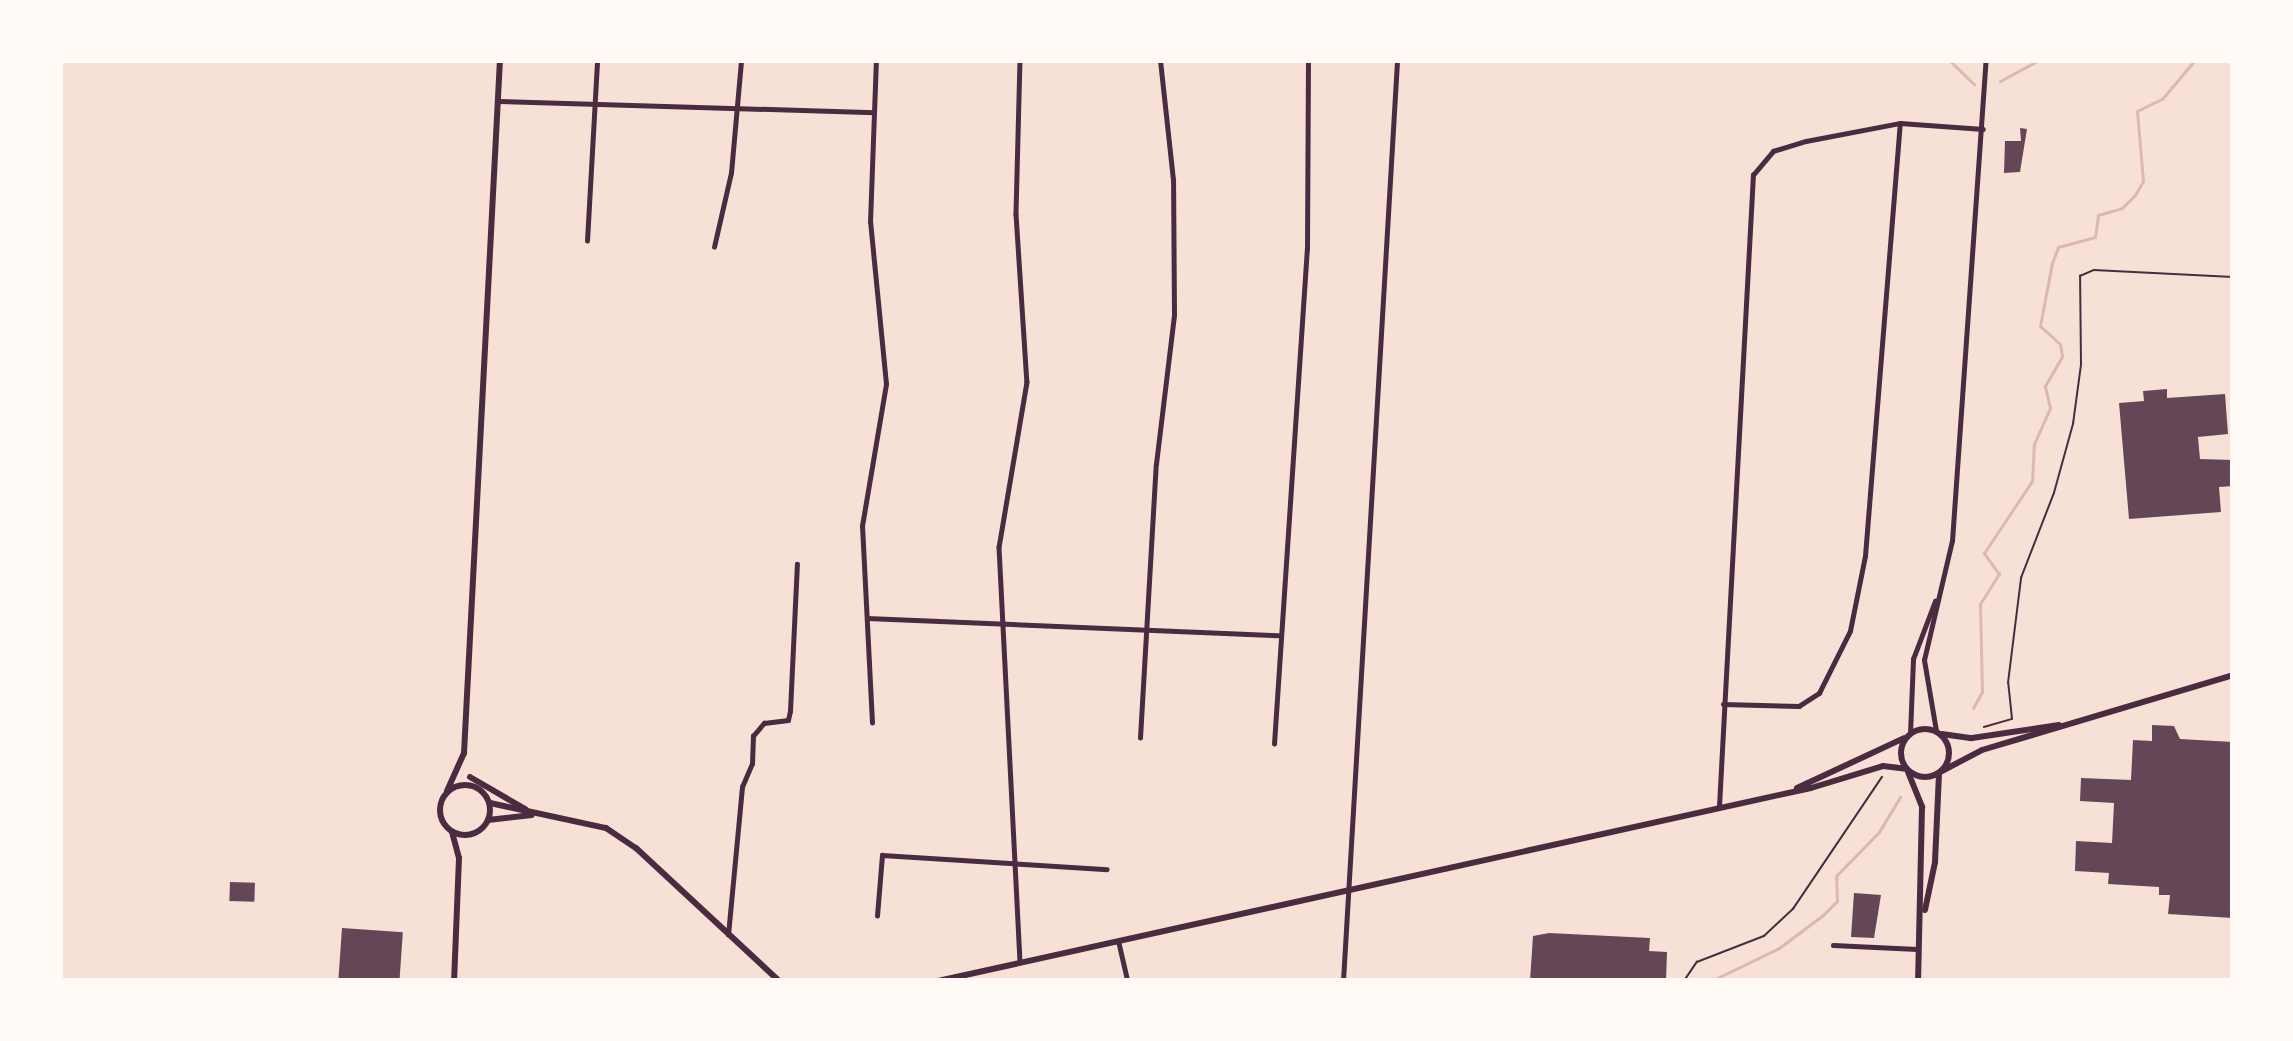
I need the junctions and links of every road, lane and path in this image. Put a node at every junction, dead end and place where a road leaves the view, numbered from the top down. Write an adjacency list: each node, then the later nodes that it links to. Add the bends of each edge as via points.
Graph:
1 (500, 60): 10 (street)
2 (596, 60): 11 (street)
3 (741, 60): 12 (street)
4 (876, 60): 13 (street)
5 (1020, 60): 22 (street, via 1016,214 1028,382 999,547)
6 (1160, 60): 23 (street, via 1176,230 1174,315)
7 (1308, 60): 24 (street, via 1307,249)
8 (1397, 60): 51 (street)
9 (1986, 60): 15 (street)
10 (498, 100): 11 (street); 34 (street)
11 (596, 104): 12 (street); 16 (street)
12 (740, 111): 13 (street); 17 (street)
13 (874, 112): 21 (street, via 870,223 886,384 862,526)
14 (1900, 123): 15 (street); 26 (street, via 1865,556 1850,632 1819,693 1799,706); 26 (street, via 1773,151 1753,175)
15 (1983, 129): 20 (street)
16 (586, 241)
17 (714, 247)
18 (2233, 277): 29 (path, via 2094,270 2080,276 2073,424 2020,578 2012,718)
19 (797, 564): 53 (street, via 790,711 788,720 764,723 753,736)
20 (1943, 585): 30 (street, via 1924,660); 31 (street, via 1916,645)
21 (867, 618): 22 (street); 27 (street)
22 (1002, 625): 23 (street); 49 (street)
23 (1146, 632): 24 (street); 32 (street)
24 (1278, 635): 33 (street)
25 (2233, 675): 28 (street)
26 (1723, 704): 42 (street)
27 (872, 723)
28 (2063, 724): 30 (street, via 1972,738); 37 (street)
29 (1980, 728)
30 (1937, 732): 31 (street); 37 (street, via 1948,747)
31 (1908, 735): 36 (street, via 1900,756); 40 (street)
32 (1140, 738)
33 (1274, 744)
34 (464, 753): 38 (street); 39 (street)
35 (1883, 766): 36 (street); 40 (street); 63 (path, via 1882,781 1792,909 1764,935 1697,962)
36 (1907, 770): 37 (street, via 1920,778); 56 (street, via 1922,807)
37 (1941, 772): 56 (street)
38 (472, 781): 39 (street); 41 (street); 43 (street)
39 (447, 791): 46 (street, via 441,817)
40 (1788, 792): 42 (street)
41 (490, 803): 43 (street); 45 (street)
42 (1719, 806): 51 (street)
43 (528, 811): 44 (street)
44 (542, 814): 45 (street); 53 (street, via 606,828)
45 (488, 820): 47 (street)
46 (452, 832): 47 (street); 48 (street)
47 (473, 834): 48 (street)
48 (459, 858): 58 (street)
49 (1011, 860): 50 (street); 52 (street, via 882,855); 57 (street)
50 (1107, 869)
51 (1348, 892): 54 (street); 62 (street)
52 (877, 916)
53 (728, 935): 59 (street)
54 (1120, 943): 57 (street); 61 (street)
55 (1833, 945): 56 (street)
56 (1920, 950): 64 (street)
57 (1020, 962): 60 (street)
58 (454, 981)
59 (779, 981)
60 (938, 981)
61 (1128, 981)
62 (1343, 981)
63 (1684, 981)
64 (1918, 981)

